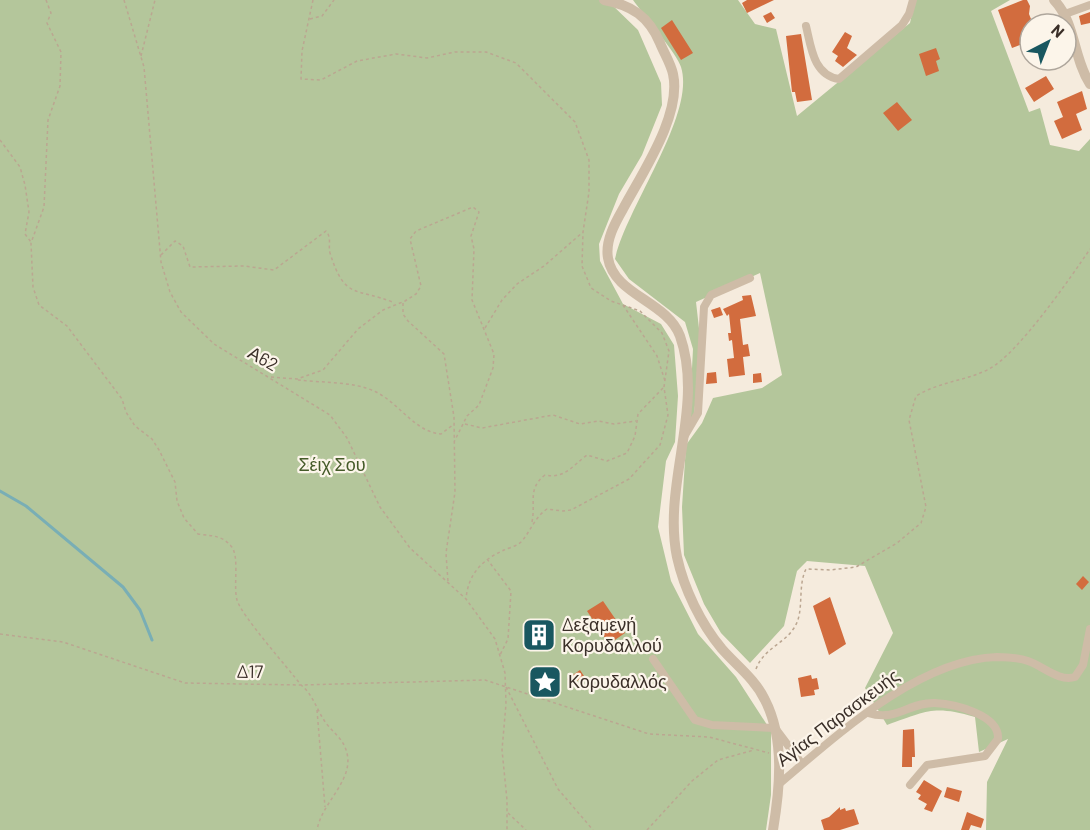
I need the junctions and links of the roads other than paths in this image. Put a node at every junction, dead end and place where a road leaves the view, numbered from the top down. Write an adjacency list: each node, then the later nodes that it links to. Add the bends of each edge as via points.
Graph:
1 (604, 0): 11 (street, via 623,3 644,18 655,30 673,73 673,106 616,220 607,255 620,280 666,317 679,333 688,381)
2 (913, 0): 7 (street, via 902,25 839,78 816,64)
3 (1054, 0): 5 (street)
4 (1090, 5): 6 (street)
5 (1063, 12)
6 (1071, 12)
7 (806, 26)
8 (1078, 56): 9 (street)
9 (1090, 84)
10 (750, 278): 11 (street, via 711,295 704,307 698,413)
11 (682, 440): 15 (street, via 674,527 680,567 707,631 753,681 765,699)
12 (1090, 629): 14 (street, Αγίας Παρασκευής, via 1083,665 1075,676 1062,677 1028,661 981,657 921,677)
13 (653, 659): 15 (street, via 691,716 702,724)
14 (868, 713): 16 (street, Αγίας Παρασκευής); 18 (street, via 884,718 936,703 989,719 996,727 998,739 985,756 927,765)
15 (775, 728): 16 (street); 17 (street)
16 (802, 764): 17 (street, Αγίας Παρασκευής)
17 (778, 784): 19 (street)
18 (910, 785)
19 (773, 830)

